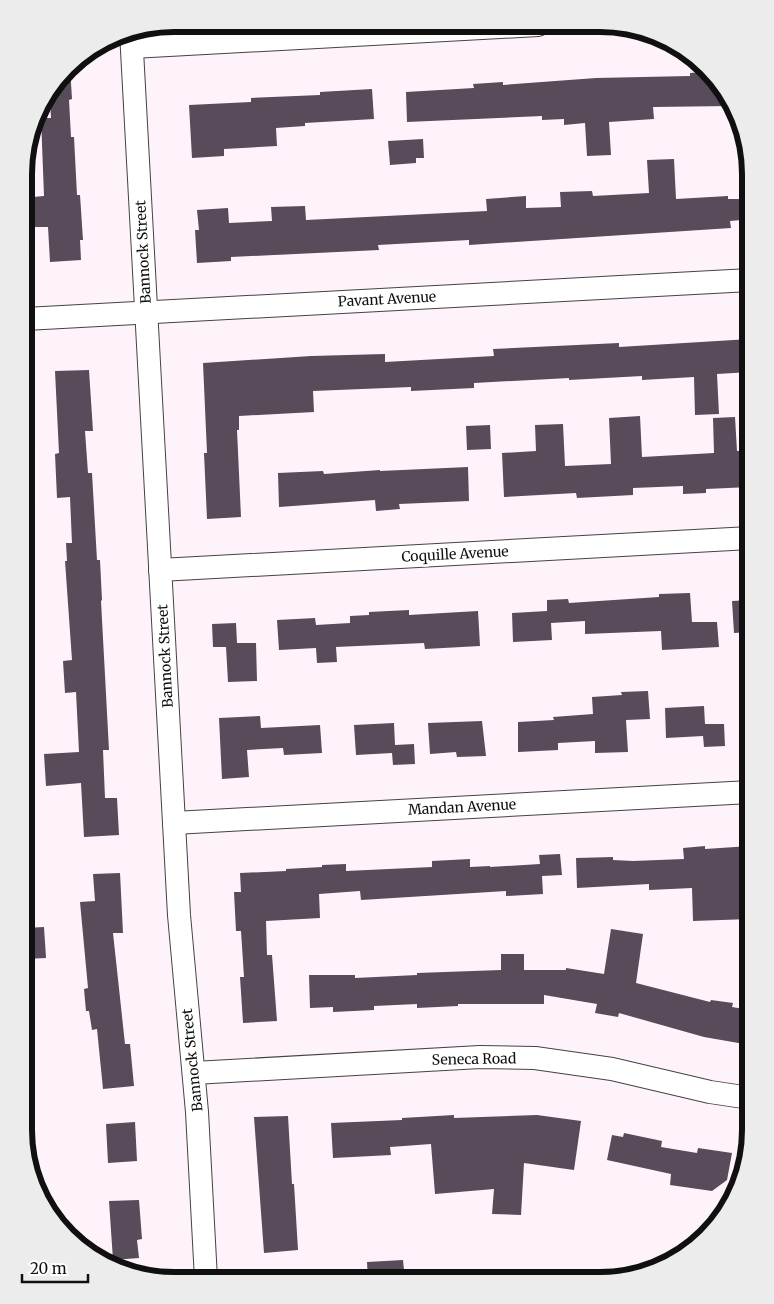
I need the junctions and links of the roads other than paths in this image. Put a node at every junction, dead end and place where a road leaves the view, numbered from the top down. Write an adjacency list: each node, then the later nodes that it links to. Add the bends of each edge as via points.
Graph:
1 (348, 32): 2 (street)
2 (131, 40): 4 (street, Bannock Street)
3 (742, 280): 4 (street, Pavant Avenue)
4 (146, 312): 5 (street, Pavant Avenue); 7 (street, Bannock Street)
5 (32, 319)
6 (742, 538): 7 (street, Coquille Avenue)
7 (160, 570): 9 (street, Bannock Street)
8 (741, 792): 9 (street, Mandan Avenue)
9 (174, 823): 10 (street, Bannock Street)
10 (194, 1073): 11 (street, Seneca Road, via 535,1058 612,1069); 12 (street, Bannock Street)
11 (741, 1097)
12 (206, 1272)

